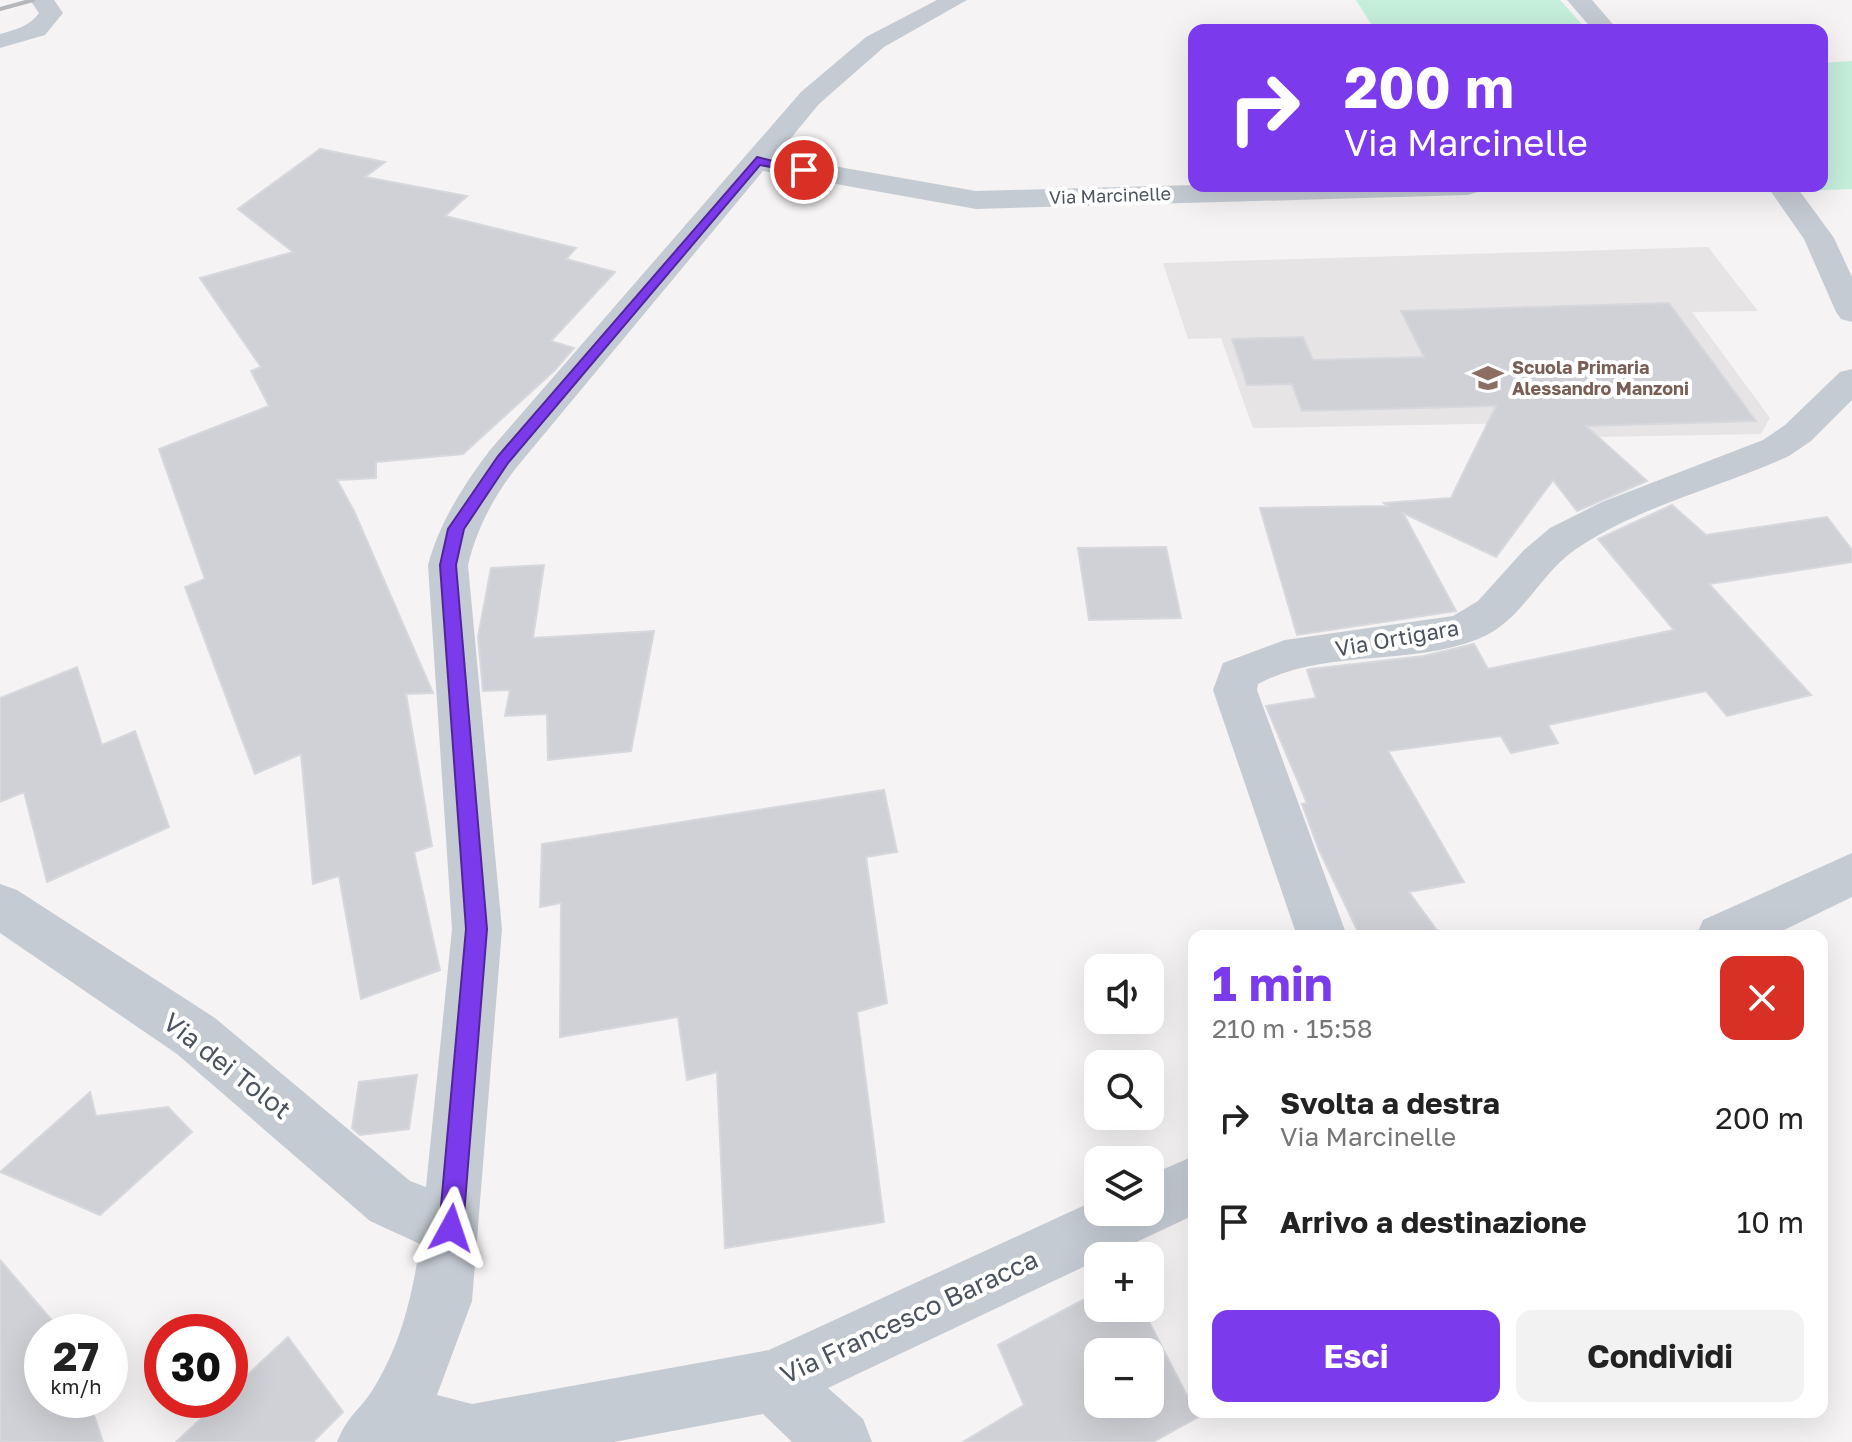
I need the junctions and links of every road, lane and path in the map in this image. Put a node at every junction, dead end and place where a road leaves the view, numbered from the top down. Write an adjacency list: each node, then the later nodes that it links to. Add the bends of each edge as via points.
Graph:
1 (42, 0): 5 (street, via 51,13 43,25)
2 (955, 0): 6 (street, via 886,35 849,62 810,98)
3 (1579, 0): 4 (street)
4 (1601, 24)
5 (0, 41)
6 (757, 161): 7 (street, Via Marcinelle, via 976,200); 18 (street, via 503,459 456,529 448,565 477,929)
7 (1257, 192)
8 (1785, 192): 9 (street, via 1819,238)
9 (1852, 312)
10 (1852, 380): 13 (street, Via Ortigara, via 1776,448 1597,519 1560,540 1535,561 1497,611 1463,629 1287,657 1252,665 1238,675 1235,690)
11 (1843, 889): 14 (street)
12 (0, 906): 18 (street, Via dei Tolot, via 196,1036 390,1201)
13 (1320, 930)
14 (1737, 930)
15 (1188, 1188): 16 (street)
16 (1164, 1199)
17 (1106, 1226): 19 (street, Via Francesco Baracca)
18 (451, 1228): 20 (street, via 442,1301 421,1361)
19 (773, 1381): 20 (street, Via Francesco Baracca, via 472,1436); 21 (street)
20 (381, 1429)
21 (840, 1442)

